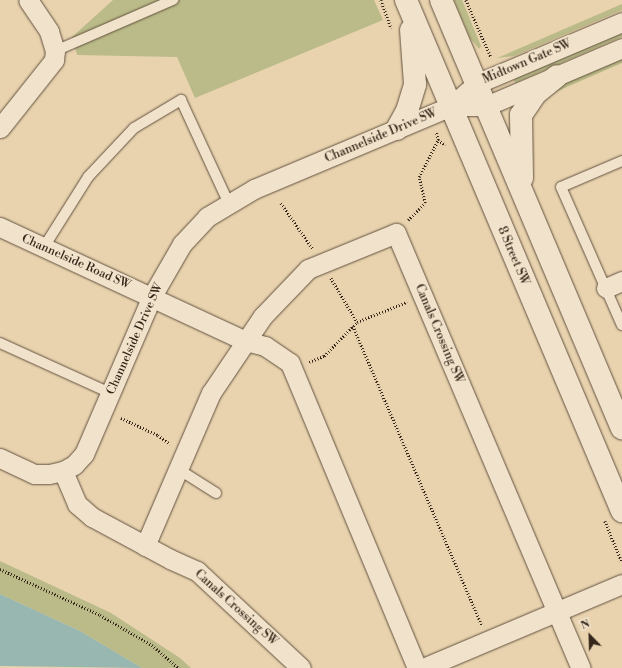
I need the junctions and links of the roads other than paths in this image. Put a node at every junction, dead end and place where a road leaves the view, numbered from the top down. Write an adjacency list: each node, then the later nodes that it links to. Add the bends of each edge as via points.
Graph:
1 (28, 0): 7 (street, via 49,31)
2 (173, 0): 7 (lane)
3 (442, 0): 9 (main road)
4 (407, 4): 10 (main road, 8 Street SW); 13 (main road, via 414,84 407,111)
5 (622, 22): 9 (street, Midtown Gate SW)
6 (622, 48): 8 (street, Midtown Gate SW)
7 (55, 51): 12 (street, via 49,69)
8 (557, 76): 11 (street, Midtown Gate SW); 16 (main road, via 535,94 521,115 521,174)
9 (476, 84): 10 (street, Midtown Gate SW); 11 (main road)
10 (451, 106): 11 (street, Midtown Gate SW); 13 (street, Channelside Drive SW); 30 (main road, 8 Street SW)
11 (486, 106): 16 (main road)
12 (0, 128)
13 (397, 129): 15 (street, Channelside Drive SW, via 254,188)
14 (622, 161): 19 (lane, via 561,187)
15 (229, 204): 18 (lane, via 181,100 134,128 88,177); 20 (street, Channelside Drive SW, via 207,217 182,244)
16 (529, 208): 25 (main road)
17 (0, 227): 18 (street, Channelside Road SW)
18 (44, 247): 20 (street, Channelside Road SW)
19 (614, 285): 21 (lane)
20 (152, 296): 22 (street); 24 (street, Channelside Drive SW)
21 (622, 325)
22 (246, 341): 27 (street, via 211,393); 33 (street, Canals Crossing SW, via 263,316 308,269 396,233); 35 (street, via 265,346 290,363)
23 (0, 343): 24 (lane)
24 (110, 393): 28 (street, Channelside Drive SW, via 84,454 74,465)
25 (622, 428)
26 (0, 458): 28 (street, Channelside Drive SW, via 34,474)
27 (178, 469): 29 (lane); 31 (street)
28 (63, 471): 31 (street, Canals Crossing SW, via 77,504 92,517)
29 (216, 493)
30 (622, 512)
31 (145, 546): 34 (street, Canals Crossing SW, via 197,570)
32 (622, 584): 33 (street)
33 (558, 611): 36 (street); 37 (street, Canals Crossing SW)
34 (300, 668)
35 (418, 668)
36 (422, 668)
37 (582, 668)

